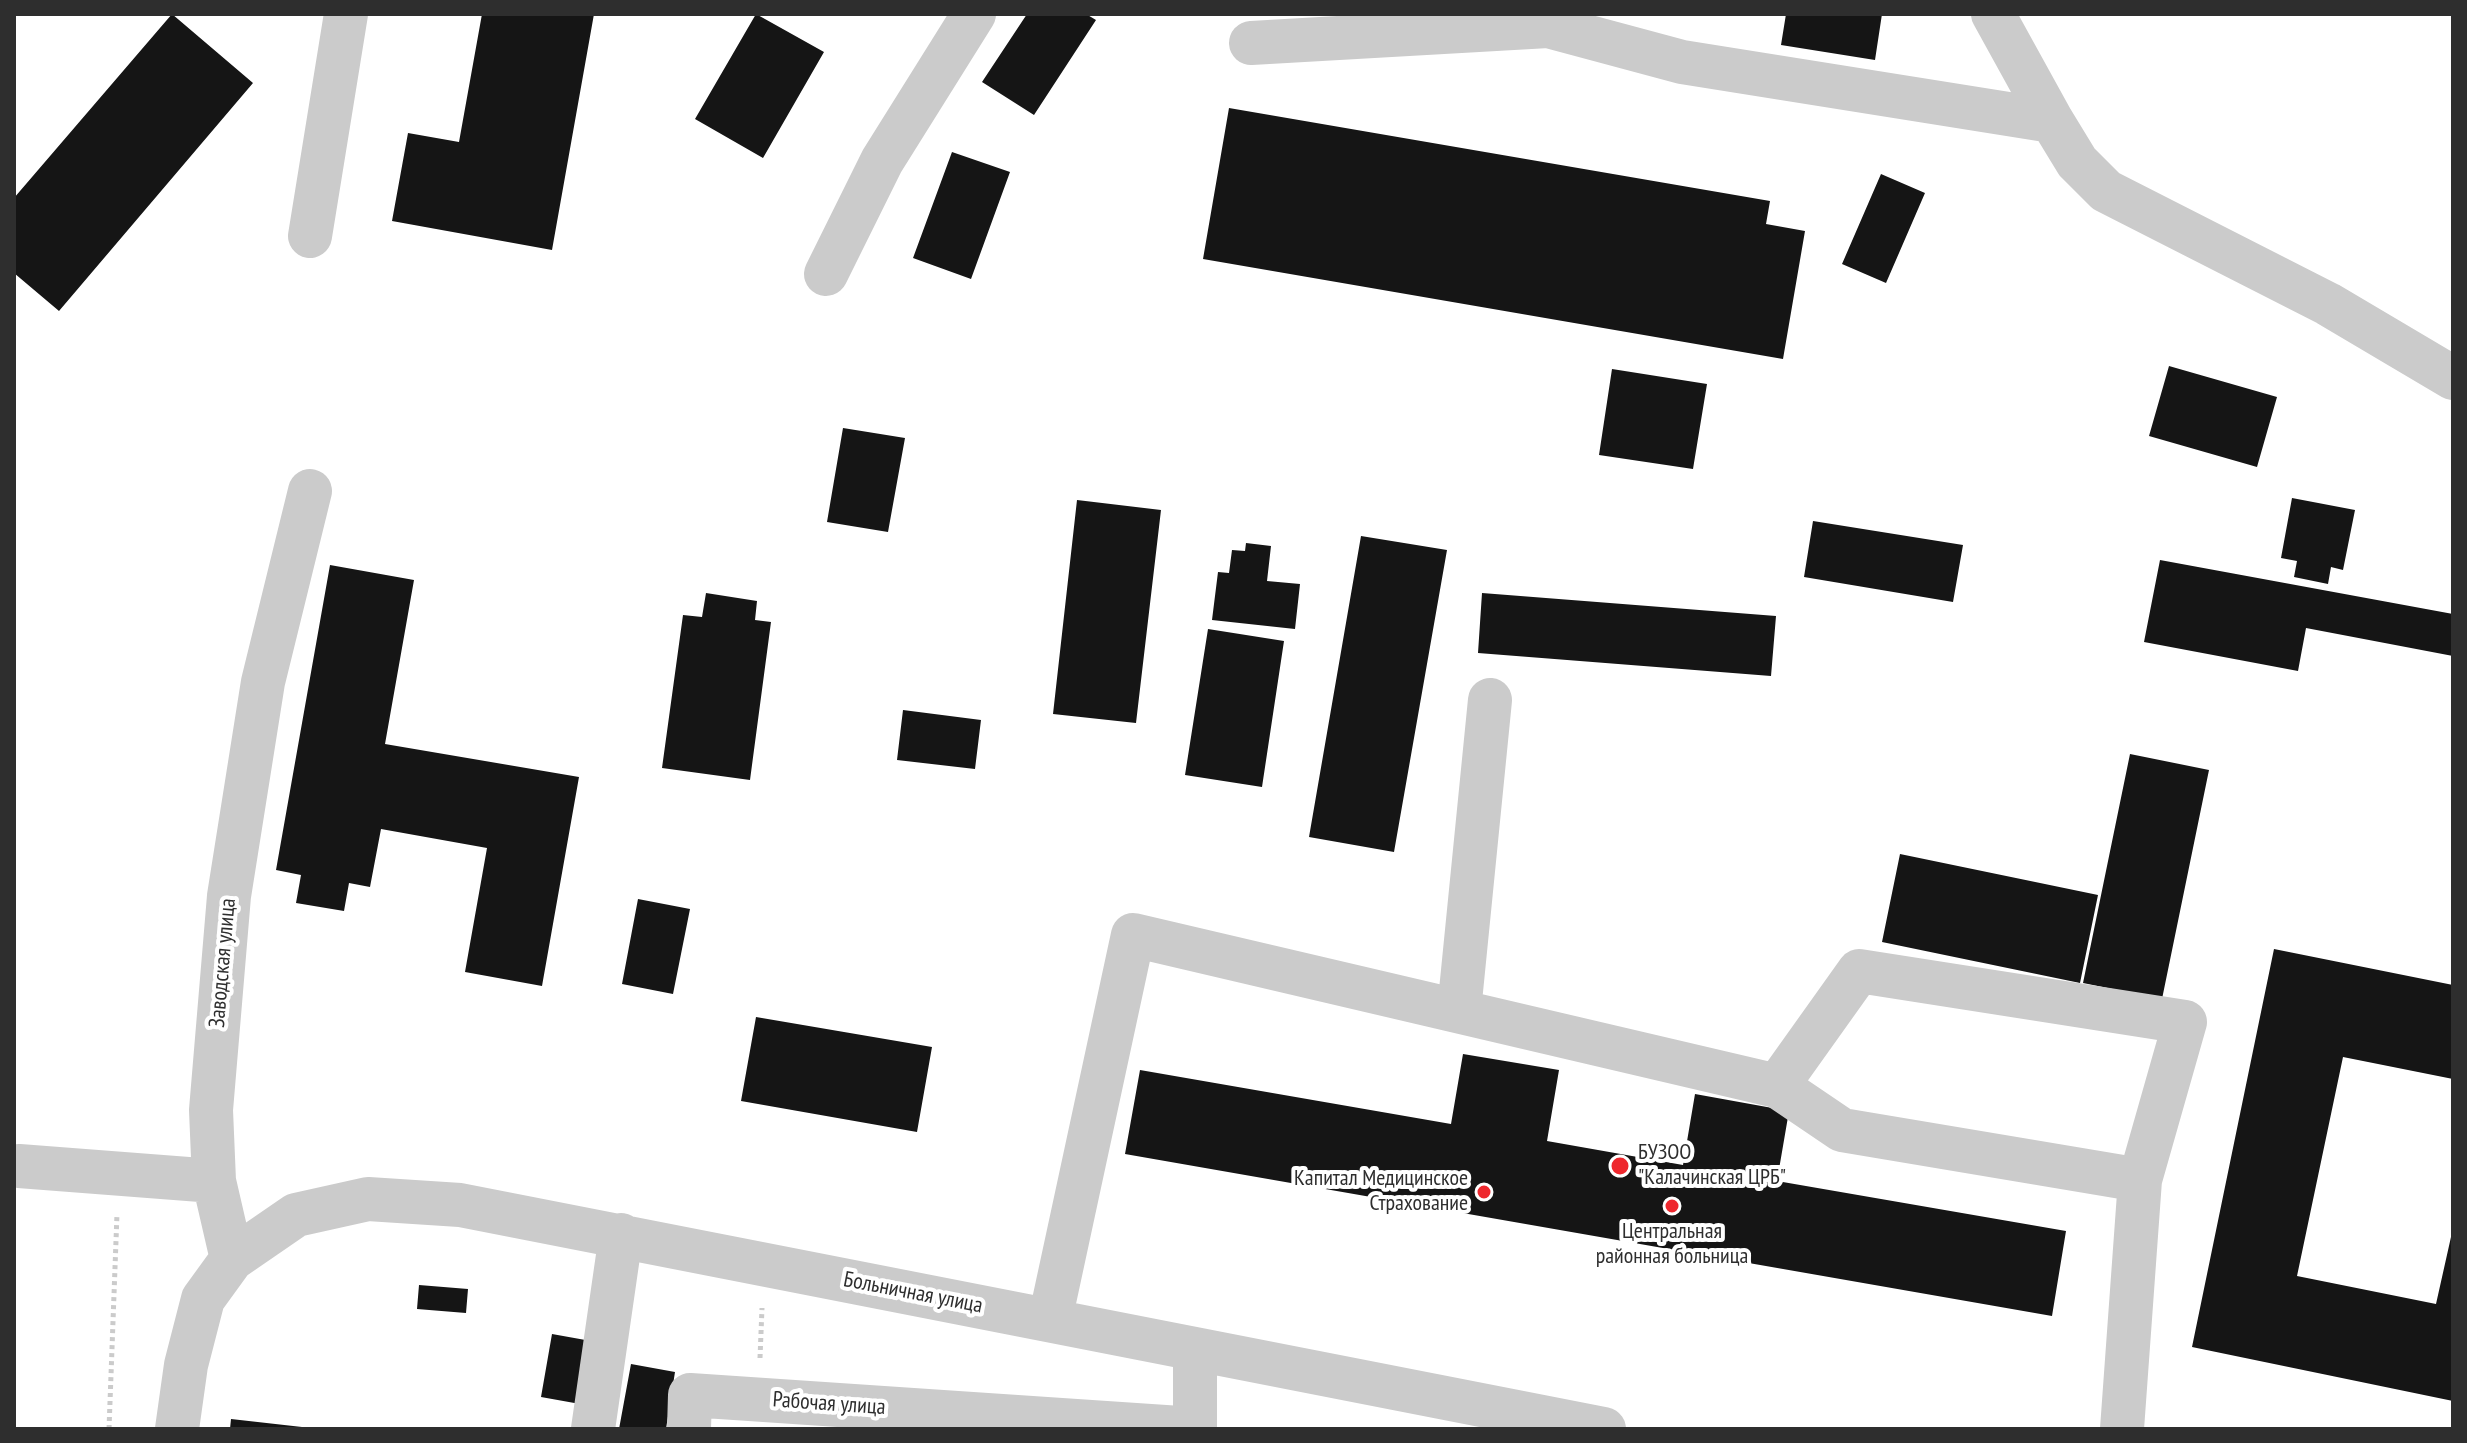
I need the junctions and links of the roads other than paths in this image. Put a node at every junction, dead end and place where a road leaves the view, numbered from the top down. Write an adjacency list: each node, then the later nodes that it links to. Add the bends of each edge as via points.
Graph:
1 (346, 14): 6 (street)
2 (974, 14): 7 (street, via 882,161)
3 (1993, 14): 5 (street)
4 (1251, 43): 5 (street, via 1548,26 1682,62)
5 (2052, 121): 8 (street, via 2077,162 2106,191 2328,304)
6 (310, 236)
7 (826, 274)
8 (2453, 378)
9 (310, 491): 15 (street, Заводская улица, via 263,682 229,896 211,1110)
10 (1490, 700): 11 (street)
11 (1459, 1011): 12 (street); 18 (street, via 1133,935)
12 (1777, 1086): 14 (street, via 1842,1130); 14 (street, via 1859,971 2185,1022)
13 (19, 1166): 15 (street)
14 (2140, 1180): 25 (street)
15 (214, 1181): 17 (street, Заводская улица)
16 (621, 1235): 17 (street, Больничная улица, via 460,1205 368,1199 296,1215); 18 (street, Больничная улица); 21 (street)
17 (232, 1259): 20 (street, via 203,1299)
18 (1050, 1320): 19 (street, Больничная улица)
19 (1195, 1349): 23 (street); 24 (street, Больничная улица)
20 (177, 1429)
21 (593, 1429)
22 (689, 1429): 23 (street, Рабочая улица, via 690,1395)
23 (1195, 1429)
24 (1604, 1429)
25 (2122, 1429)

